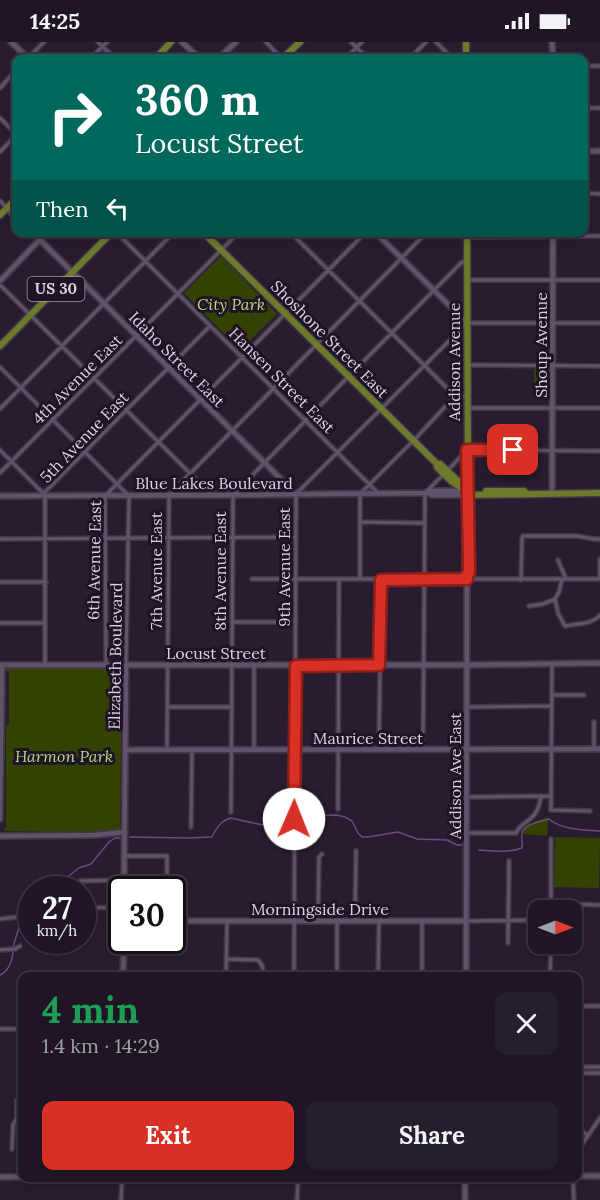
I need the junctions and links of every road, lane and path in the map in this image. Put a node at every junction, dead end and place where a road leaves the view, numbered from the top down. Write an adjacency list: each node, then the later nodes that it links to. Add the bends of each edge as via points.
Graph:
1 (11, 42): 16 (street)
2 (44, 42): 17 (street)
3 (98, 42): 14 (street)
4 (107, 42): 14 (street)
5 (171, 42): 20 (main road)
6 (182, 42): 21 (street)
7 (236, 42): 22 (street)
8 (266, 42): 23 (street)
9 (300, 42): 24 (main road)
10 (351, 42): 15 (street)
11 (362, 42): 15 (street)
12 (426, 42): 27 (street)
13 (436, 42): 28 (street)
14 (102, 47): 18 (street); 19 (street)
15 (357, 48): 25 (street); 26 (street)
16 (24, 54)
17 (32, 54)
18 (95, 54)
19 (110, 54)
20 (160, 54)
21 (195, 54)
22 (223, 54)
23 (279, 54)
24 (287, 54)
25 (350, 54)
26 (363, 54)
27 (414, 54)
28 (448, 54)
29 (12, 74): 30 (street)
30 (0, 88)
31 (0, 118): 32 (street)
32 (12, 130)
33 (12, 138): 34 (street)
34 (0, 152)
35 (0, 201): 37 (street)
36 (12, 203): 37 (main road)
37 (7, 208): 38 (street); 39 (main road)
38 (12, 213)
39 (0, 216)
40 (37, 237): 53 (street, Idaho Street East)
41 (43, 237): 53 (street)
42 (109, 237): 59 (main road, US 30)
43 (119, 237): 57 (street, Hansen Street East)
44 (169, 237): 57 (street)
45 (208, 237): 54 (main road, Shoshone Street East)
46 (234, 237): 54 (street, 4th Avenue East)
47 (361, 237): 58 (street, 6th Avenue East)
48 (380, 237): 55 (street)
49 (423, 237): 55 (street, 7th Avenue East)
50 (466, 237): 56 (main road, Addison Avenue)
51 (553, 237): 62 (street, Shoup Avenue)
52 (297, 239): 58 (street)
53 (40, 240): 59 (street, Idaho Street East); 63 (street)
54 (221, 250): 65 (street, 4th Avenue East); 68 (main road, Shoshone Street East)
55 (402, 259): 64 (street); 66 (street, 7th Avenue East)
56 (467, 260): 61 (main road, Addison Avenue); 64 (street, 8th Avenue East)
57 (146, 262): 65 (street, Hansen Street East); 67 (street)
58 (328, 270): 66 (street); 68 (street, 6th Avenue East)
59 (73, 272): 67 (street, Idaho Street East); 69 (main road, US 30)
60 (600, 279): 62 (street)
61 (467, 280): 62 (street); 70 (main road, Addison Avenue)
62 (552, 280): 71 (street, Shoup Avenue)
63 (0, 283): 69 (street)
64 (434, 290): 70 (street); 74 (street, 8th Avenue East)
65 (178, 294): 73 (street, Hansen Street East); 75 (street, 4th Avenue East)
66 (360, 302): 74 (street); 76 (street, 7th Avenue East)
67 (104, 304): 75 (street, Idaho Street East); 78 (street)
68 (285, 314): 76 (main road, Shoshone Street East); 79 (street, 6th Avenue East)
69 (30, 315): 77 (main road, US 30); 78 (street)
70 (467, 323): 71 (street); 80 (street, 9th Avenue East); 81 (main road, Addison Avenue)
71 (552, 323): 72 (street); 82 (street, Shoup Avenue)
72 (600, 323)
73 (210, 326): 79 (street, Hansen Street East); 85 (street, 5th Avenue East)
74 (392, 333): 80 (street); 86 (street, 8th Avenue East)
75 (136, 336): 85 (street, Idaho Street East); 87 (street, 4th Avenue East)
76 (317, 345): 86 (main road, Shoshone Street East); 89 (street, 7th Avenue East)
77 (0, 346)
78 (62, 346): 87 (street); 88 (street)
79 (242, 357): 89 (street, Hansen Street East); 92 (street, 6th Avenue East)
80 (424, 365): 90 (street); 93 (street, 9th Avenue East)
81 (467, 365): 82 (street); 91 (main road, Addison Avenue)
82 (552, 366): 83 (street); 95 (street, Shoup Avenue)
83 (600, 366)
84 (0, 367): 88 (street)
85 (168, 367): 92 (street, Idaho Street East); 98 (street, 5th Avenue East)
86 (349, 376): 93 (main road, Shoshone Street East); 100 (street, 8th Avenue East)
87 (94, 379): 98 (street); 99 (street, 4th Avenue East)
88 (21, 388): 97 (street); 99 (street)
89 (273, 389): 100 (street, Hansen Street East); 101 (street, 7th Avenue East)
90 (455, 396): 91 (street); 102 (street)
91 (467, 397): 94 (main road, Addison Avenue)
92 (200, 399): 101 (street, Idaho Street East); 103 (street, 6th Avenue East)
93 (381, 408): 102 (main road, Shoshone Street East); 109 (street, 9th Avenue East)
94 (467, 408): 95 (street); 105 (main road, Addison Avenue)
95 (553, 408): 96 (street); 106 (street, Shoup Avenue)
96 (600, 408)
97 (0, 409)
98 (126, 410): 103 (street); 108 (street, 5th Avenue East)
99 (53, 420): 108 (street); 110 (street, 4th Avenue East)
100 (305, 420): 109 (street, Hansen Street East); 111 (street, 8th Avenue East)
101 (232, 431): 111 (street, Idaho Street East); 114 (street, 7th Avenue East)
102 (414, 441): 112 (main road, Shoshone Street East); 116 (street)
103 (158, 442): 114 (street); 115 (street, 6th Avenue East)
104 (0, 450): 110 (street)
105 (467, 450): 106 (street); 112 (street); 127 (main road, Addison Avenue)
106 (552, 451): 107 (street); 118 (street, Shoup Avenue)
107 (600, 451)
108 (85, 452): 115 (street); 123 (street, 5th Avenue East)
109 (338, 453): 116 (street, Hansen Street East); 120 (street, 9th Avenue East)
110 (12, 462): 113 (street, 4th Avenue East); 123 (street)
111 (265, 463): 120 (street, Idaho Street East); 126 (street, 8th Avenue East)
112 (445, 472): 117 (street); 127 (main road, Shoshone Street East)
113 (0, 473)
114 (190, 474): 124 (street, 7th Avenue East); 125 (street)
115 (117, 484): 129 (street, 6th Avenue East); 130 (street)
116 (369, 484): 121 (street); 122 (street, Hansen Street East)
117 (427, 493): 122 (street, Blue Lakes Boulevard); 127 (street, Blue Lakes Boulevard); 132 (street)
118 (552, 493): 119 (main road); 127 (main road)
119 (600, 493)
120 (296, 494): 121 (street, Blue Lakes Boulevard); 126 (street, Blue Lakes Boulevard); 135 (street, 9th Avenue East)
121 (360, 494): 122 (street, Blue Lakes Boulevard); 131 (street)
122 (379, 494)
123 (45, 495): 128 (street, Blue Lakes Boulevard); 129 (street, Blue Lakes Boulevard); 139 (street, 5th Avenue East)
124 (169, 495): 125 (street, Blue Lakes Boulevard); 130 (street, Blue Lakes Boulevard); 133 (street, 7th Avenue East)
125 (212, 495): 126 (street, Blue Lakes Boulevard)
126 (233, 495): 134 (street, 8th Avenue East)
127 (468, 495): 143 (street, Addison Ave East)
128 (0, 496)
129 (105, 496): 130 (street, Blue Lakes Boulevard); 136 (street, 6th Avenue East)
130 (129, 496): 137 (street, Elizabeth Boulevard)
131 (360, 522): 132 (street); 147 (street)
132 (424, 523): 148 (street)
133 (168, 537): 134 (street); 137 (street); 168 (street, 7th Avenue East)
134 (232, 537): 135 (street); 158 (street, 8th Avenue East)
135 (296, 537): 145 (street, 9th Avenue East)
136 (105, 538): 137 (street); 139 (street); 166 (street, 6th Avenue East)
137 (129, 538): 167 (street, Elizabeth Boulevard)
138 (0, 539): 139 (street)
139 (45, 539): 154 (street, 5th Avenue East)
140 (600, 539): 152 (street, via 523,536)
141 (600, 559): 150 (street)
142 (558, 560): 149 (street)
143 (468, 578): 148 (street); 152 (street); 173 (street, Addison Ave East)
144 (252, 579): 145 (street)
145 (296, 579): 146 (street); 159 (street, 9th Avenue East)
146 (339, 579): 147 (street); 170 (street)
147 (360, 579): 151 (street)
148 (424, 579): 151 (street); 172 (street)
149 (564, 579): 150 (street); 152 (street); 155 (street)
150 (600, 579)
151 (381, 580): 171 (street)
152 (521, 580)
153 (0, 582): 154 (street)
154 (46, 582): 161 (street, 5th Avenue East)
155 (555, 599): 156 (street); 157 (street, via 566,626 592,622)
156 (529, 606)
157 (600, 615)
158 (232, 622): 159 (street); 169 (street, 8th Avenue East)
159 (296, 622): 175 (street, 9th Avenue East)
160 (0, 623): 161 (street)
161 (45, 623): 165 (street, 5th Avenue East)
162 (552, 663): 163 (street, Locust Street); 173 (street, Locust Street); 176 (street)
163 (600, 663)
164 (1, 665): 165 (street, Locust Street); 201 (street)
165 (45, 665): 166 (street, Locust Street)
166 (105, 665): 167 (street, Locust Street)
167 (126, 665): 168 (street, Locust Street); 185 (street, Elizabeth Boulevard)
168 (168, 665): 169 (street, Locust Street); 179 (street, 7th Avenue East)
169 (232, 665): 174 (street, Locust Street); 180 (street, 8th Avenue East)
170 (338, 665): 171 (street, Locust Street); 175 (street, Locust Street); 190 (street)
171 (379, 665): 172 (street, Locust Street); 191 (street)
172 (423, 665): 173 (street, Locust Street); 192 (street)
173 (468, 665): 181 (street, Addison Ave East)
174 (254, 666): 175 (street, Locust Street); 188 (street)
175 (296, 666): 189 (street, 9th Avenue East)
176 (552, 695): 177 (street); 178 (street)
177 (584, 695)
178 (552, 706): 181 (street); 183 (street)
179 (168, 707): 180 (street); 186 (street, 7th Avenue East)
180 (231, 707): 194 (street, 8th Avenue East)
181 (467, 707): 193 (street, Addison Ave East)
182 (594, 722): 184 (street)
183 (551, 749): 184 (street, Maurice Street); 193 (street, Maurice Street); 196 (street)
184 (597, 749)
185 (125, 750): 186 (street, Maurice Street); 203 (street, Elizabeth Boulevard)
186 (167, 750): 187 (street, Maurice Street)
187 (192, 750): 194 (street, Maurice Street); 202 (street)
188 (254, 750): 189 (street, Maurice Street); 194 (street, Maurice Street)
189 (295, 750): 190 (street, Maurice Street); 206 (street, 9th Avenue East)
190 (339, 750): 191 (street, Maurice Street); 198 (street)
191 (379, 750): 192 (street, Maurice Street)
192 (423, 750): 193 (street, Maurice Street)
193 (467, 750): 197 (street, Addison Ave East)
194 (232, 751): 200 (street, 8th Avenue East)
195 (541, 796): 196 (street); 197 (street); 204 (street, via 536,814 516,832)
196 (551, 796): 199 (street, via 551,810)
197 (466, 797): 204 (street, Addison Ave East)
198 (338, 809)
199 (590, 811)
200 (231, 812)
201 (0, 819)
202 (191, 827)
203 (125, 832): 205 (street); 211 (street, Elizabeth Boulevard)
204 (466, 833): 229 (street, Addison Ave East)
205 (0, 836)
206 (295, 837): 207 (street); 223 (street, 9th Avenue East)
207 (273, 838)
208 (551, 839): 215 (street)
209 (356, 851): 226 (street)
210 (322, 854): 224 (street)
211 (124, 856): 213 (street, Elizabeth Boulevard); 214 (street, via 167,856)
212 (509, 861): 230 (street)
213 (124, 876)
214 (167, 876)
215 (551, 900)
216 (582, 904): 217 (street)
217 (600, 905)
218 (18, 917): 219 (street)
219 (0, 919)
220 (227, 920): 222 (street, Morningside Drive); 223 (street, Morningside Drive); 236 (street)
221 (528, 920): 230 (street)
222 (186, 921)
223 (294, 921): 224 (street, Morningside Drive); 240 (street, 9th Avenue East)
224 (318, 921): 225 (street, Morningside Drive)
225 (337, 921): 226 (street, Morningside Drive); 241 (street)
226 (355, 921): 227 (street, Morningside Drive)
227 (379, 921): 228 (street, Morningside Drive); 242 (street)
228 (422, 921): 229 (street, Morningside Drive); 243 (street)
229 (466, 921): 230 (street); 244 (street, Addison Ave East)
230 (508, 921): 231 (street)
231 (508, 943)
232 (18, 948): 233 (street)
233 (0, 950)
234 (124, 954): 237 (street)
235 (551, 954): 245 (street)
236 (227, 959): 238 (street); 239 (street, via 258,960)
237 (123, 972)
238 (226, 972)
239 (263, 972)
240 (294, 972)
241 (337, 972)
242 (378, 972)
243 (422, 972)
244 (466, 972)
245 (550, 972)
246 (582, 1006): 247 (street)
247 (600, 1006)
248 (0, 1029): 249 (street)
249 (18, 1029)
250 (582, 1067): 251 (street)
251 (600, 1067)
252 (600, 1072): 253 (street)
253 (582, 1073)
254 (17, 1100): 256 (street)
255 (600, 1119): 258 (street)
256 (17, 1120): 260 (street, via 13,1125)
257 (582, 1131): 258 (street)
258 (587, 1135): 259 (street)
259 (582, 1143)
260 (12, 1149)
261 (582, 1176): 262 (street)
262 (600, 1176)
263 (0, 1178): 264 (street)
264 (18, 1178)
265 (122, 1182): 269 (street)
266 (298, 1182): 270 (street)
267 (465, 1182): 271 (street)
268 (573, 1182): 272 (street)
269 (121, 1200)
270 (297, 1200)
271 (465, 1200)
272 (574, 1200)

